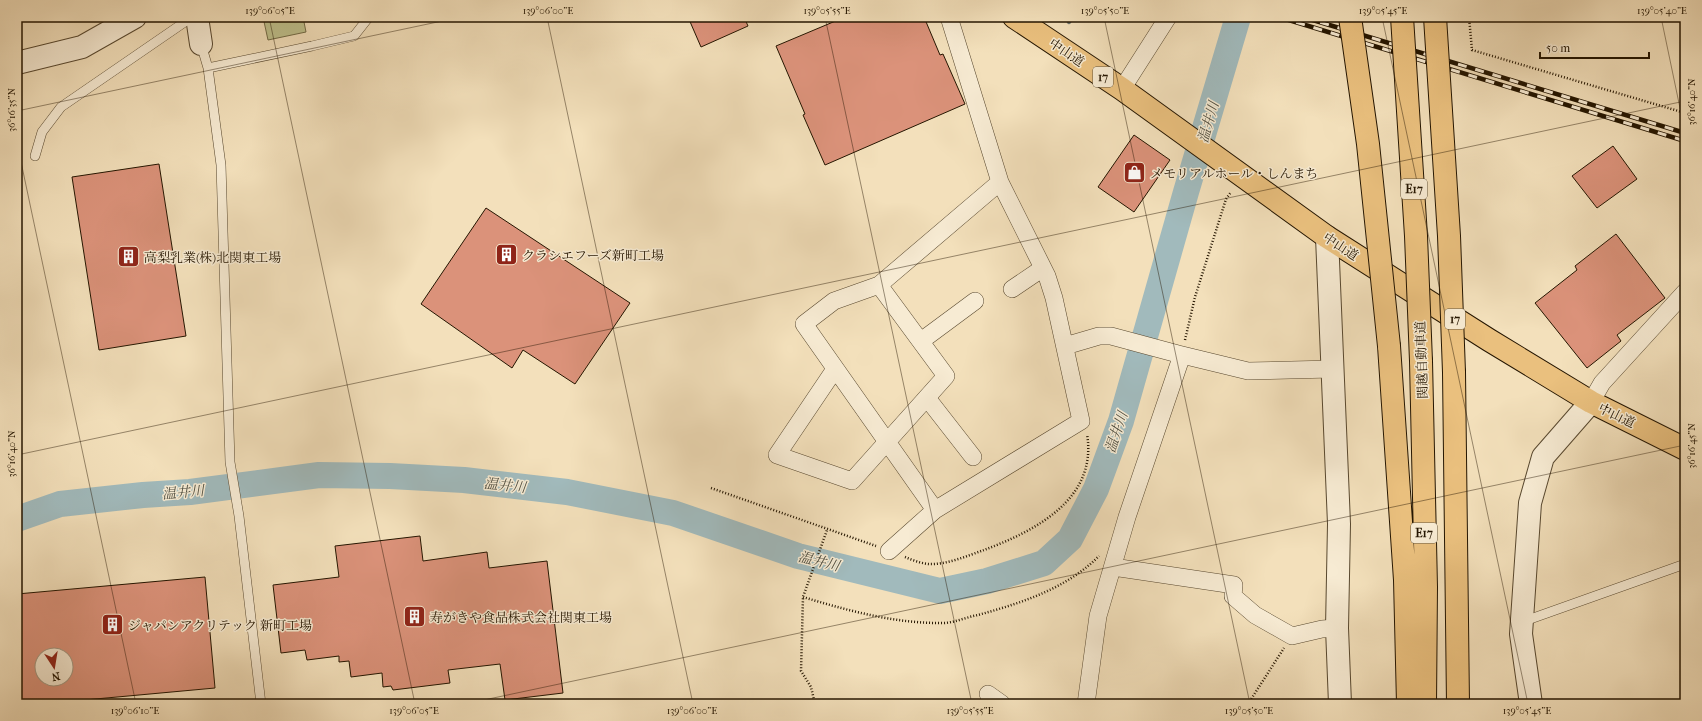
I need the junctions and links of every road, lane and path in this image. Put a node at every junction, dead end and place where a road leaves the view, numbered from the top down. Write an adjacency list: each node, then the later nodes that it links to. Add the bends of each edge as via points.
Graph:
1 (135, 17): 14 (street, via 82,47)
2 (192, 17): 18 (lane, via 61,107 42,132)
3 (197, 17): 13 (street)
4 (369, 17): 15 (lane, via 354,36)
5 (949, 17): 19 (street)
6 (1014, 17): 16 (highway, 中山道 / 17)
7 (1168, 17): 16 (street)
8 (1350, 17): 55 (highway, bridge, via 1368,144 1389,346 1405,580)
9 (1402, 17): 56 (highway, 関越自動車道 / E17, bridge, via 1416,228 1421,361 1426,587)
10 (1435, 17): 21 (highway, E17, bridge)
11 (1443, 17): 21 (highway, bridge)
12 (1469, 17): 17 (path, via 1472,50)
13 (201, 44): 15 (lane)
14 (17, 63)
15 (208, 68): 49 (lane, via 221,165 230,462 239,516)
16 (1122, 89): 20 (highway, 中山道 / 17, via 1191,139)
17 (1685, 113)
18 (35, 156)
19 (1000, 182): 23 (street); 24 (street)
20 (1232, 182): 22 (highway, 中山道 / 17); 30 (path, via 1195,296)
21 (1449, 236): 57 (highway, E17, bridge, via 1454,372)
22 (1327, 237): 32 (street); 34 (highway, 中山道 / 17)
23 (1044, 268): 25 (street); 29 (street)
24 (880, 285): 28 (street); 31 (street, via 834,300 804,324)
25 (1012, 289)
26 (1685, 292): 34 (street, via 1602,383)
27 (975, 301): 28 (street)
28 (921, 342): 33 (street, via 946,376)
29 (1065, 346): 30 (street, via 1099,336 1111,336); 38 (street, via 1081,421)
30 (1180, 354): 32 (street, via 1248,371); 43 (street)
31 (835, 369): 35 (street); 35 (street, via 777,455 852,481)
32 (1332, 369): 46 (street, via 1339,524)
33 (927, 398): 35 (street); 37 (street)
34 (1591, 402): 36 (highway, 中山道 / 17); 45 (street, via 1543,457 1530,503)
35 (887, 443): 38 (street)
36 (1685, 449)
37 (973, 457)
38 (935, 510): 40 (street)
39 (827, 530): 44 (path)
40 (889, 551)
41 (1100, 555): 44 (path, via 1073,577 1044,593 1006,607 947,623 880,617 845,610)
42 (1685, 564): 45 (lane)
43 (1113, 567): 47 (street, via 1234,584 1233,596 1255,615); 52 (street, via 1098,616)
44 (803, 597): 50 (path, via 802,671 812,686)
45 (1521, 623): 58 (street)
46 (1337, 628): 47 (street); 54 (street)
47 (1292, 636): 53 (path)
48 (988, 694): 51 (street)
49 (261, 704)
50 (815, 704)
51 (1002, 704)
52 (1086, 704)
53 (1248, 704)
54 (1340, 704)
55 (1408, 704)
56 (1425, 704)
57 (1458, 704)
58 (1531, 704)

